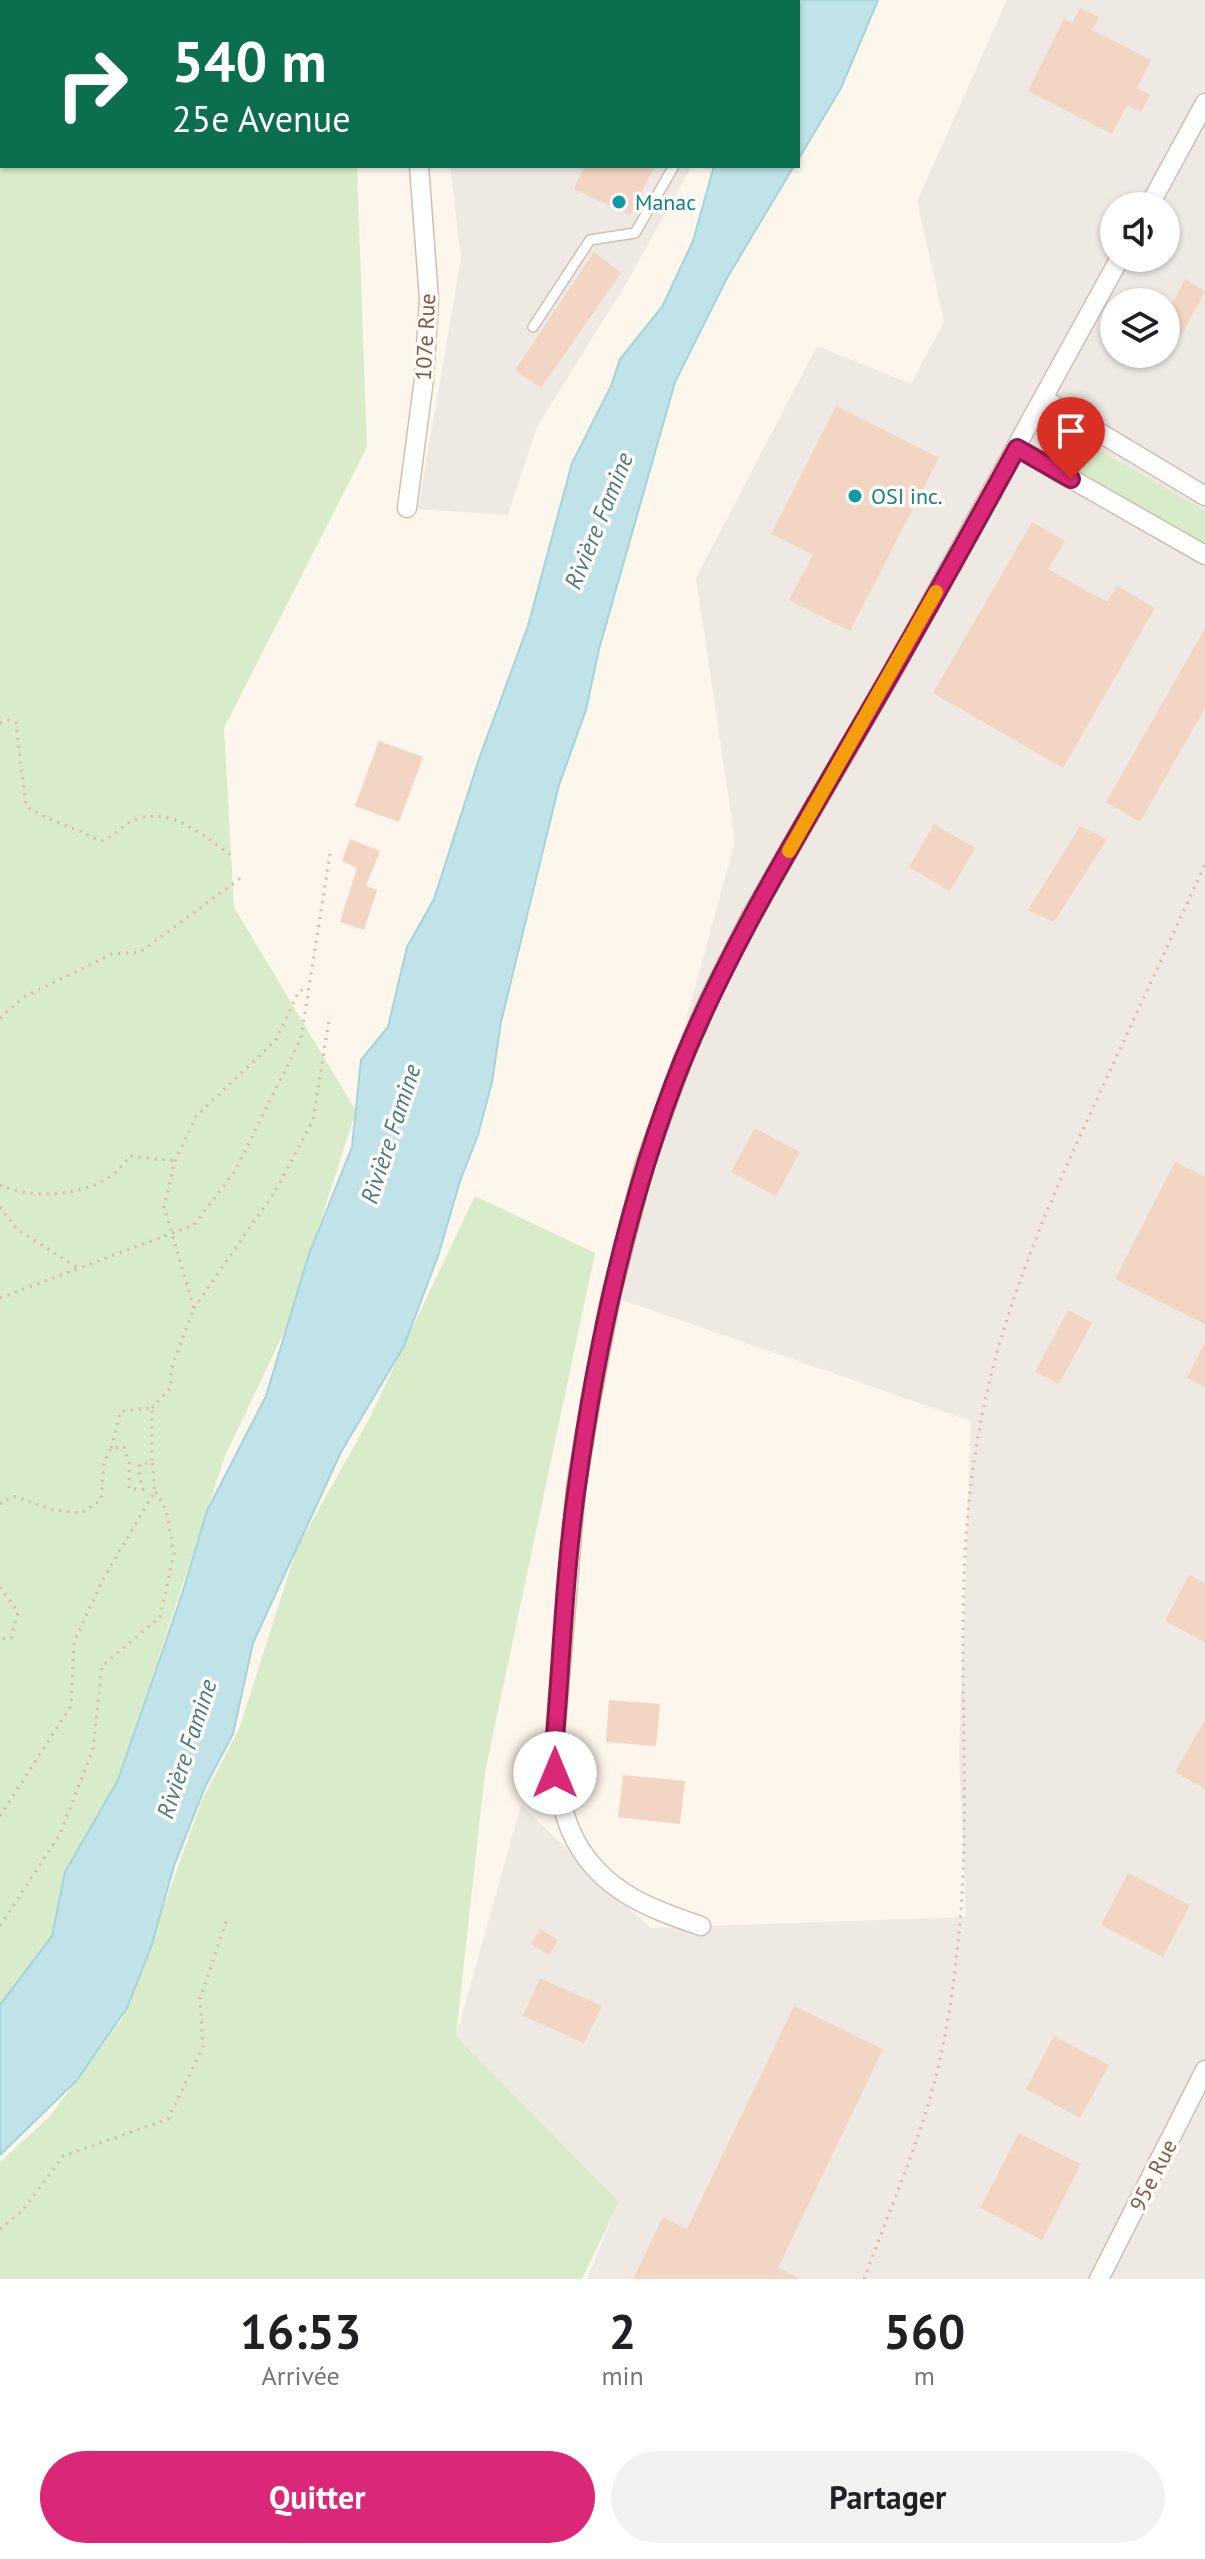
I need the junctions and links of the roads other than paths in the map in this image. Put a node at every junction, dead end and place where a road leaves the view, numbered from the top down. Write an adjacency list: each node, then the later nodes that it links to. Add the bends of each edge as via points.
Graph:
1 (1205, 103): 4 (street)
2 (419, 168): 10 (street, 107e Rue, via 429,299)
3 (673, 168): 6 (lane, via 635,233 590,240)
4 (1157, 192)
5 (1112, 272): 7 (street)
6 (533, 327)
7 (1044, 399): 8 (street); 9 (street)
8 (1017, 448): 11 (street); 12 (street, via 709,999 644,1167 611,1296 576,1488 555,1773 563,1815 578,1846 601,1873 630,1897)
9 (1205, 496)
10 (407, 508)
11 (1205, 555)
12 (701, 1926)
13 (1205, 2070): 14 (street, 95e Rue)
14 (1099, 2279)

